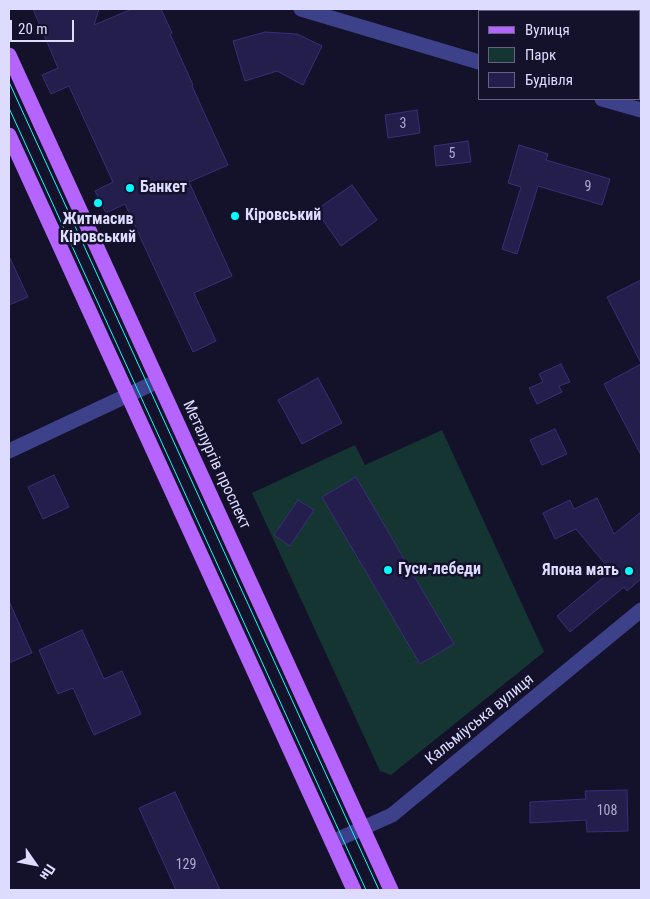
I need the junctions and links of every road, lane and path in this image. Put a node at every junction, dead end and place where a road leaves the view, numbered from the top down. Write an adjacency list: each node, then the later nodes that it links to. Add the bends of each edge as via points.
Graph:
1 (301, 9): 3 (street)
2 (9, 55): 7 (main road, Металургів проспект)
3 (478, 62)
4 (606, 100): 5 (street)
5 (641, 110)
6 (9, 135): 8 (main road)
7 (158, 381): 8 (street); 11 (main road, Металургів проспект)
8 (128, 395): 9 (street); 12 (main road)
9 (9, 451)
10 (641, 610): 11 (street, Кальміуська вулиця, via 392,815)
11 (362, 828): 12 (street, Кальміуська вулиця); 14 (main road, Металургів проспект)
12 (332, 842): 13 (main road)
13 (354, 890)
14 (391, 890)

